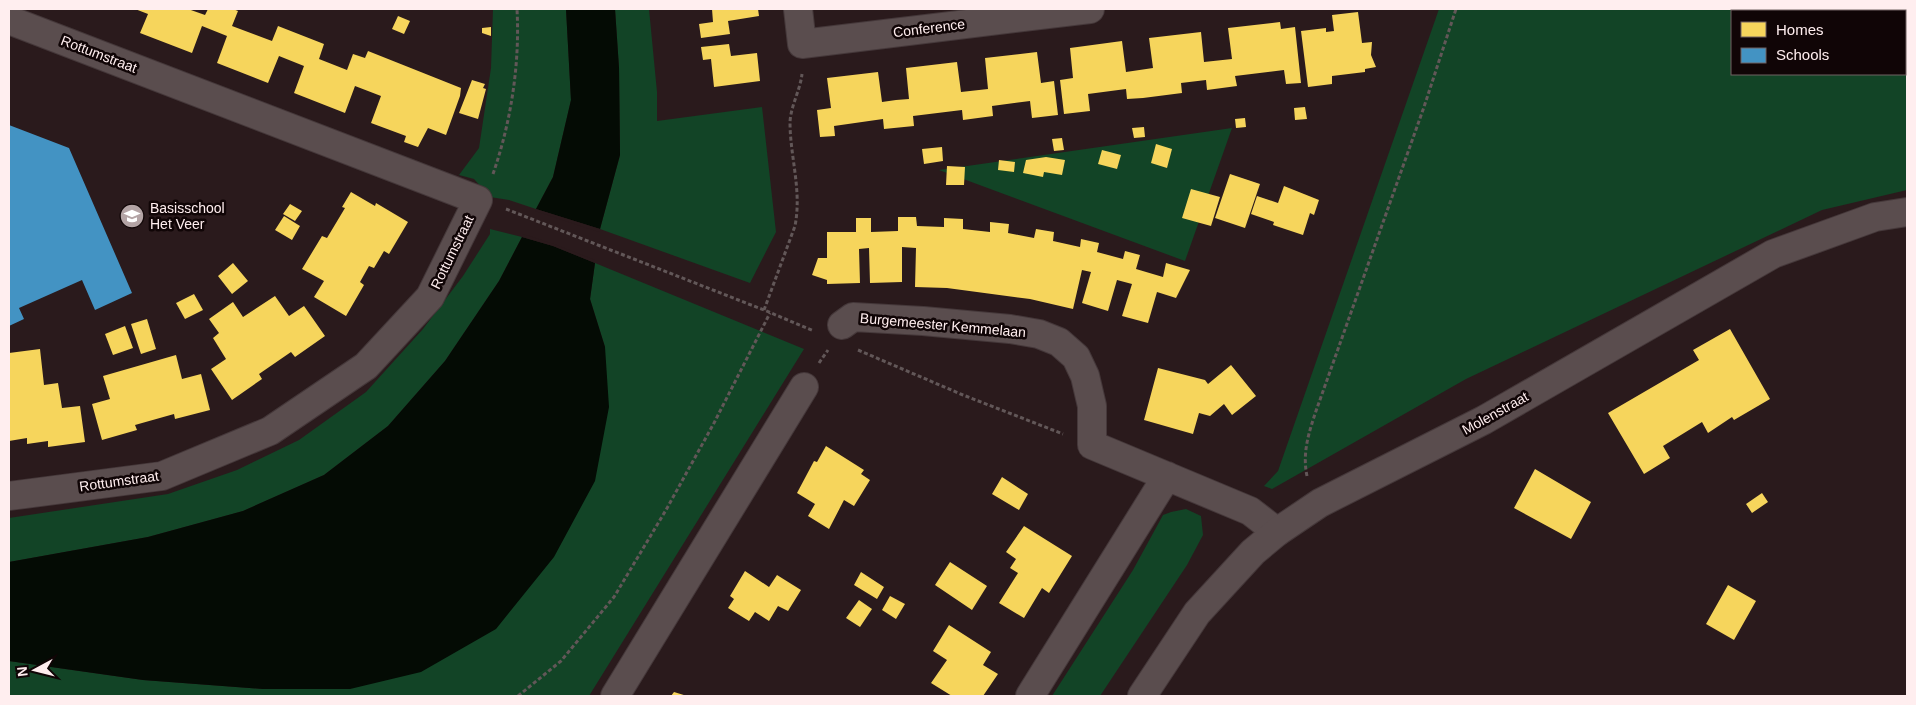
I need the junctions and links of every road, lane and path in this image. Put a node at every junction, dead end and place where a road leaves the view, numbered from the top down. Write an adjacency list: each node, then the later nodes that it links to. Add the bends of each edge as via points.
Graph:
1 (517, 9): 7 (path, via 511,107 487,190)
2 (798, 9): 6 (street)
3 (1090, 9): 6 (street, Conference)
4 (1456, 9): 18 (path, via 1310,428 1304,463 1309,484)
5 (9, 20): 7 (street, Rottumstraat)
6 (802, 44): 10 (path, via 804,66 790,123 798,212)
7 (478, 200): 17 (street, Rottumstraat, via 430,297 366,366 270,431 162,476)
8 (515, 212): 10 (path)
9 (1907, 212): 18 (street, Molenstraat, via 1875,217 1773,254 1484,420)
10 (764, 310): 11 (path)
11 (770, 313): 12 (path); 20 (path, via 675,493 614,597 561,661)
12 (816, 332)
13 (848, 336): 15 (path, via 963,395); 15 (street, Burgemeester Kemmelaan, via 853,317 1010,329 1039,334 1058,342 1076,357 1085,376 1092,406)
14 (804, 387): 21 (street)
15 (1092, 445): 16 (street)
16 (1167, 476): 19 (street, via 1250,511); 22 (street)
17 (9, 496)
18 (1320, 503): 19 (street, Molenstraat)
19 (1277, 532): 23 (street, Molenstraat, via 1253,552 1197,613)
20 (518, 696)
21 (615, 696)
22 (1030, 696)
23 (1142, 696)

